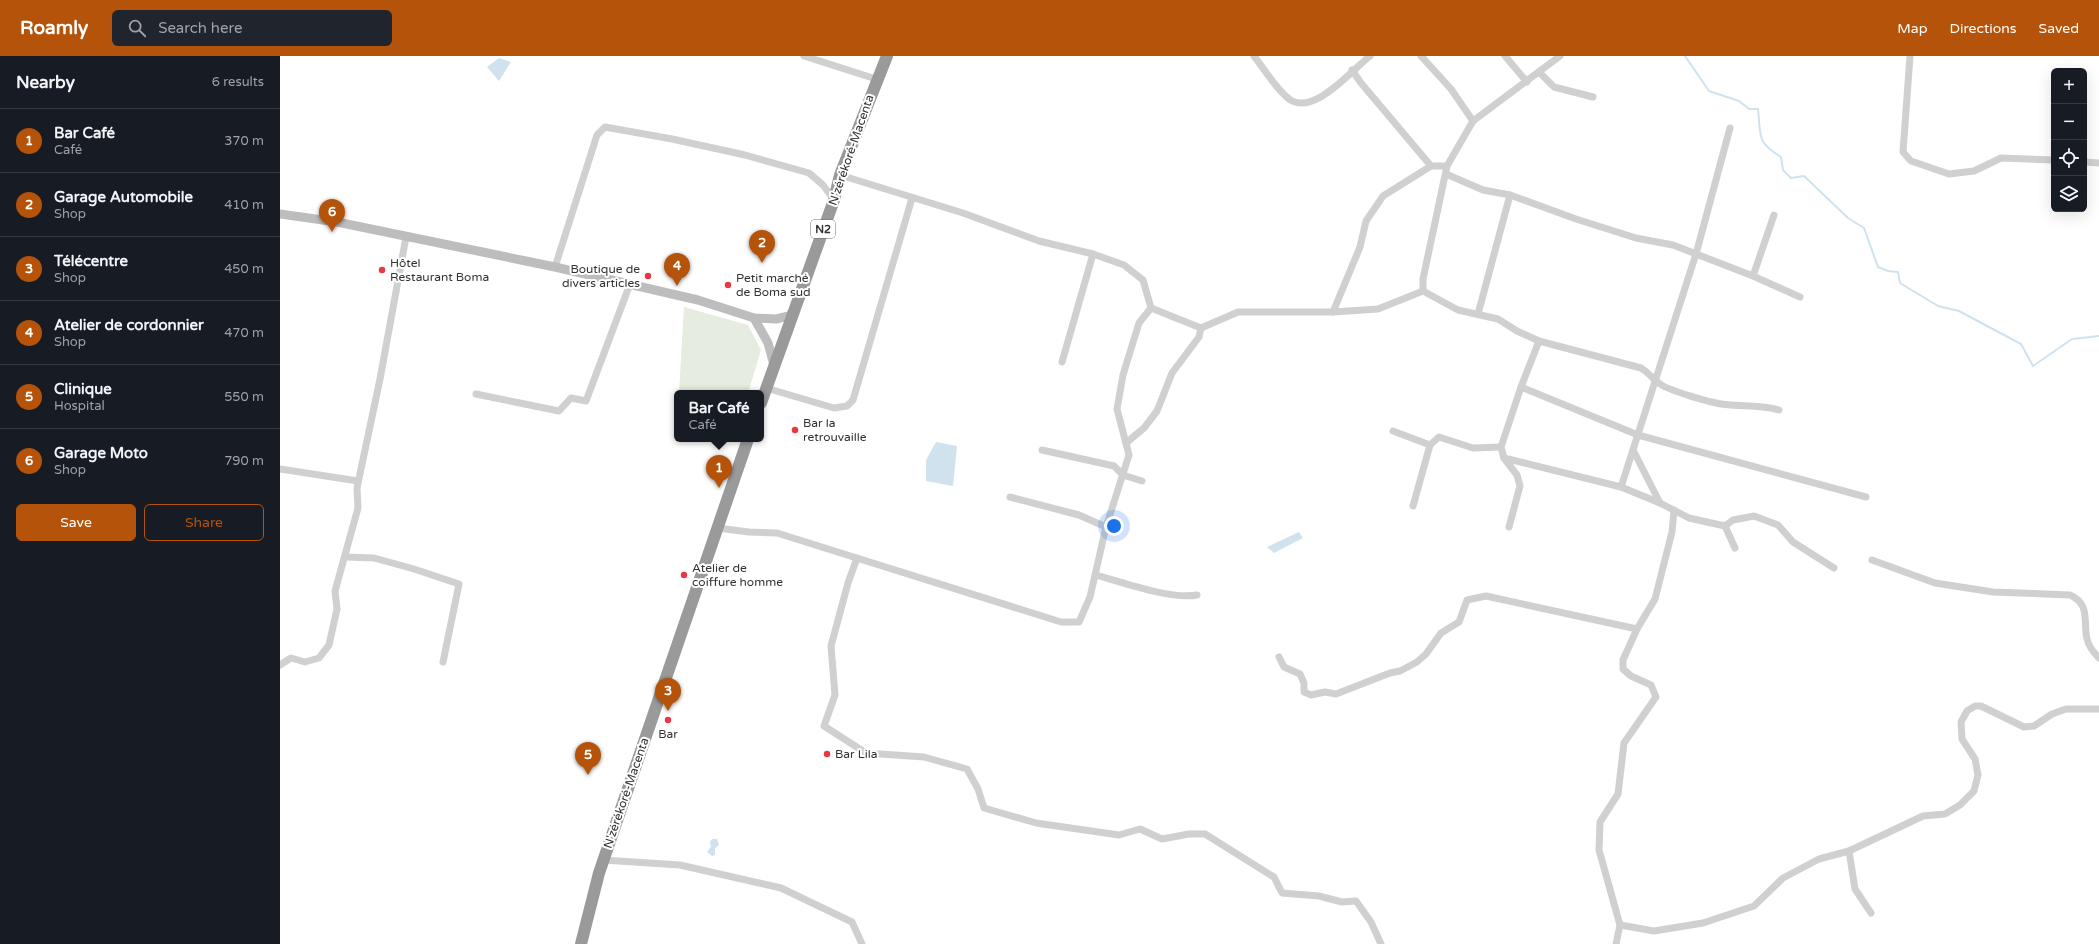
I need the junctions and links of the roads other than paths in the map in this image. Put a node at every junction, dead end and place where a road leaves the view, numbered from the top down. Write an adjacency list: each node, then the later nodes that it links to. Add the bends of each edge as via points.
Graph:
1 (805, 56): 11 (street)
2 (887, 56): 11 (highway, N'zérékoré-Macenta / N2)
3 (1254, 56): 9 (street, via 1273,82 1289,99 1299,104 1321,98)
4 (1370, 56): 9 (street)
5 (1421, 56): 14 (street, via 1450,89)
6 (1505, 56): 12 (street)
7 (1560, 56): 10 (street)
8 (1910, 56): 16 (street, via 1903,152 1911,161 1949,174 1974,171 2001,158)
9 (1352, 70): 19 (street)
10 (1540, 72): 12 (street); 13 (street, via 1554,87)
11 (876, 79): 22 (highway, N'zérékoré-Macenta / N2)
12 (1527, 82): 14 (street)
13 (1593, 97)
14 (1473, 121): 20 (street)
15 (1730, 128): 30 (street)
16 (2051, 160)
17 (2087, 162): 18 (street)
18 (2099, 163)
19 (1431, 166): 20 (street); 37 (street, via 1383,196 1366,221 1360,247)
20 (1447, 166): 21 (street)
21 (1446, 174): 23 (street, via 1483,190); 34 (street, via 1423,279)
22 (840, 175): 24 (street); 25 (highway, N'zérékoré-Macenta / N2)
23 (1510, 195): 30 (street, via 1576,219 1636,238 1673,245); 38 (street)
24 (912, 198): 29 (street, via 1039,241); 47 (street, via 853,400 846,406 834,408)
25 (834, 200): 31 (street, via 823,185 809,173 672,138 605,127 597,135); 39 (highway, N'zérékoré-Macenta / N2)
26 (280, 214): 28 (street, via 337,222)
27 (1774, 215): 32 (street)
28 (406, 237): 31 (street); 62 (street)
29 (1093, 254): 36 (street, via 1124,265 1143,280); 43 (street)
30 (1696, 254): 32 (street); 45 (street)
31 (554, 267): 33 (street)
32 (1753, 276): 35 (street)
33 (630, 284): 40 (street, via 698,300); 48 (street, via 586,401 571,398 559,411)
34 (1423, 291): 37 (street, via 1378,309); 38 (street, via 1445,304)
35 (1800, 297)
36 (1151, 308): 41 (street); 54 (street, via 1139,323 1123,375 1117,409)
37 (1333, 312): 41 (street, via 1238,312)
38 (1478, 314): 42 (street, via 1498,318 1517,331)
39 (793, 315): 40 (street, via 776,319); 44 (highway, N'zérékoré-Macenta / N2)
40 (754, 318): 44 (street, via 768,343)
41 (1201, 328): 54 (street, via 1199,337 1172,373 1157,411 1144,428)
42 (1539, 341): 45 (street, via 1641,368 1651,373); 46 (street)
43 (1062, 362)
44 (774, 365): 47 (highway, N'zérékoré-Macenta / N2)
45 (1656, 380): 50 (street, via 1662,385 1708,401 1761,405); 52 (street)
46 (1521, 387): 52 (street); 56 (street)
47 (766, 388): 49 (highway, N'zérékoré-Macenta / N2)
48 (476, 394)
49 (764, 394)
50 (1779, 410)
51 (1393, 432): 55 (street)
52 (1638, 435): 58 (street); 66 (street)
53 (747, 442): 73 (highway, N'zérékoré-Macenta)
54 (1126, 443): 61 (street, via 1129,455)
55 (1430, 445): 56 (street, via 1439,437 1473,448); 68 (street)
56 (1501, 447): 59 (street)
57 (1042, 450): 61 (street, via 1114,466)
58 (1633, 450): 64 (street); 67 (street)
59 (1504, 458): 64 (street); 72 (street, via 1517,475 1520,486)
60 (280, 469): 62 (street)
61 (1123, 474): 63 (street); 70 (street)
62 (358, 481): 75 (street, via 358,508)
63 (1142, 481)
64 (1621, 487): 67 (street)
65 (1010, 497): 70 (street, via 1079,515)
66 (1866, 497)
67 (1660, 503): 69 (street)
68 (1413, 506)
69 (1674, 510): 71 (street, via 1689,518); 81 (street, via 1672,532 1655,599)
70 (1106, 526): 79 (street)
71 (1725, 526): 74 (street); 78 (street, via 1733,520 1754,516 1778,525 1793,542)
72 (1509, 527)
73 (717, 528): 76 (street, via 777,533); 88 (highway, N'zérékoré-Macenta)
74 (1735, 548)
75 (346, 557): 84 (street, via 374,558 459,584); 85 (street, via 336,591 337,609 329,645 319,658 306,662 291,658)
76 (857, 558): 79 (street, via 1061,622 1079,622); 93 (street, via 830,646 835,695 824,726 866,753 924,757 967,769 978,789 984,808 1036,823 1119,835 1140,830 1162,839 1205,834 1274,877 1282,893 1319,896 1342,902 1356,900 1371,922)
77 (1872, 560): 83 (street, via 1935,583 1993,592 2074,597 2079,600 2087,618 2087,639)
78 (1834, 568)
79 (1096, 575): 80 (street, via 1161,592)
80 (1197, 595)
81 (1637, 629): 82 (street, via 1486,596 1467,600 1460,622 1442,633 1417,662 1400,671 1336,694 1325,692 1312,695 1304,692 1300,674 1284,667); 90 (street, via 1623,660 1623,669 1631,676 1652,685 1656,697 1624,743 1618,794 1600,822 1599,850)
82 (1279, 656)
83 (2099, 658)
84 (443, 662)
85 (280, 665)
86 (2099, 709): 87 (street, via 2066,709 2052,714 2034,726 2024,727 1981,706 1975,706 1967,711 1961,722 1962,739 1975,759 1978,775 1974,791 1960,805 1945,814 1923,816)
87 (1850, 851): 89 (street, via 1855,889); 90 (street, via 1819,859 1783,878 1754,906 1703,923 1654,931)
88 (603, 860): 91 (highway, N'zérékoré-Macenta); 92 (street, via 680,865 781,888 852,922)
89 (1870, 913)
90 (1620, 925): 94 (street)
91 (581, 944)
92 (862, 944)
93 (1381, 944)
94 (1616, 944)

